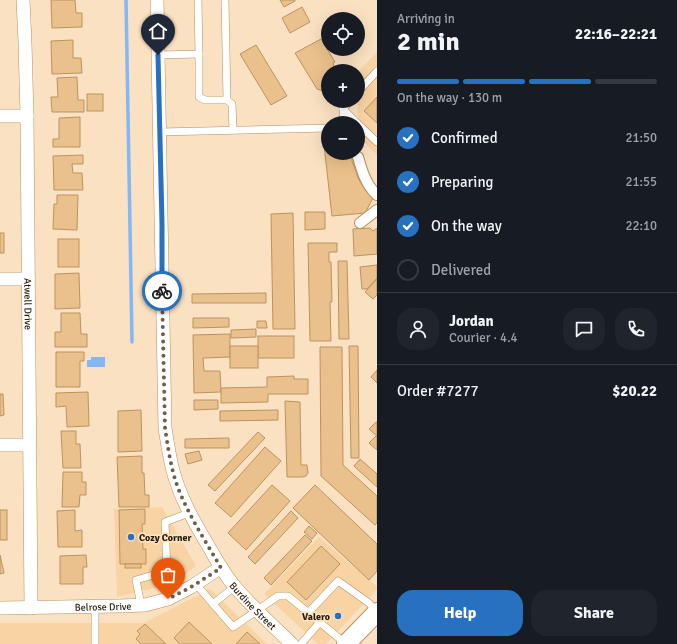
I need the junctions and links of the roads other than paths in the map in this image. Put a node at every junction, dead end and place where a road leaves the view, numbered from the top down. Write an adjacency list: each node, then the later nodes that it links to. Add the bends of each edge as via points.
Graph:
1 (23, 0): 12 (street, Atwell Drive)
2 (157, 0): 6 (street, Burdine Street)
3 (198, 0): 5 (lane)
4 (225, 0): 9 (lane)
5 (199, 54): 6 (lane); 9 (lane, via 199,97 205,100)
6 (158, 55): 18 (street, Burdine Street)
7 (377, 71): 8 (lane)
8 (365, 84)
9 (227, 100): 16 (lane, via 232,104)
10 (342, 109): 13 (lane); 14 (lane)
11 (0, 116): 12 (street)
12 (27, 116): 25 (street, Atwell Drive)
13 (343, 116)
14 (349, 116)
15 (321, 128): 16 (lane)
16 (233, 130): 18 (lane)
17 (365, 131): 19 (lane)
18 (160, 132): 28 (street, Burdine Street, via 165,428 172,468)
19 (377, 142)
20 (359, 160): 21 (street, via 366,181)
21 (377, 195)
22 (377, 210): 23 (street)
23 (360, 223)
24 (0, 279): 25 (street)
25 (28, 279): 27 (street, Atwell Drive)
26 (0, 445): 27 (street)
27 (29, 445): 36 (street, Atwell Drive)
28 (189, 512): 29 (street, Burdine Street); 33 (lane, via 165,522 167,571 136,580)
29 (221, 568): 30 (street, Belrose Drive); 31 (street, Burdine Street)
30 (196, 584): 32 (lane); 33 (street, Belrose Drive, via 168,599)
31 (234, 587): 32 (lane); 37 (street, Burdine Street)
32 (212, 604): 37 (lane, via 233,627)
33 (141, 605): 34 (street, Belrose Drive)
34 (95, 607): 36 (street, Belrose Drive); 41 (lane)
35 (0, 608): 36 (street, Belrose Drive)
36 (31, 608)
37 (257, 611): 39 (lane, via 278,596 288,596); 42 (street, Burdine Street)
38 (377, 612): 39 (lane, via 369,603 338,582); 44 (main road)
39 (308, 613): 40 (lane)
40 (320, 622): 43 (lane); 44 (lane)
41 (95, 644)
42 (292, 644)
43 (301, 644)
44 (346, 644)

